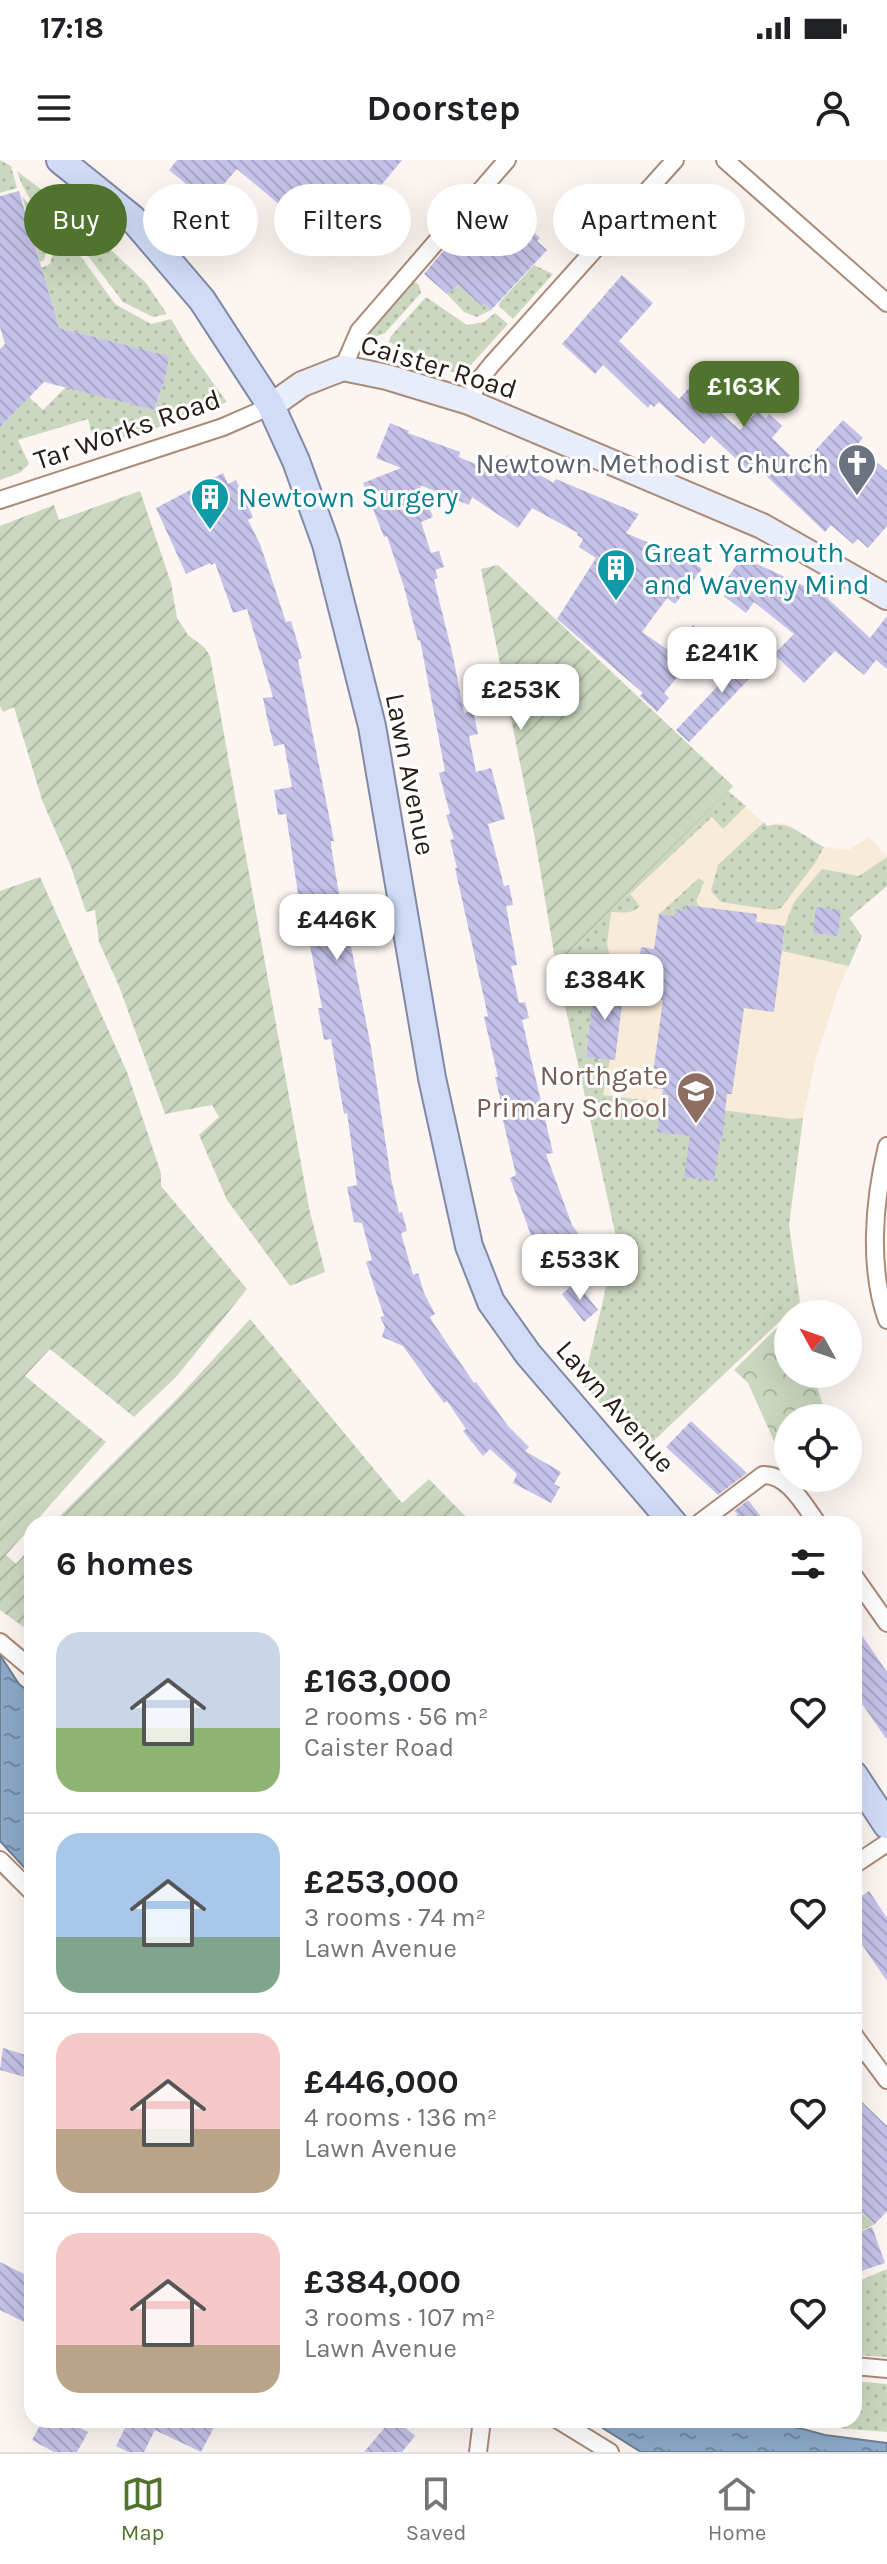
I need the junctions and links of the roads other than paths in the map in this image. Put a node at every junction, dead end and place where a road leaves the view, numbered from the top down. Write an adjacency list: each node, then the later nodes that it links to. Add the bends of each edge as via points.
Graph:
1 (60, 160): 8 (main road, via 132,218 171,260)
2 (507, 160): 6 (street, via 359,331)
3 (675, 160): 7 (street, via 492,364)
4 (725, 160): 5 (street)
5 (887, 303)
6 (343, 368): 7 (street, Caister Road); 8 (street, Caister Road, via 302,384)
7 (469, 402): 10 (street, Caister Road, via 762,526)
8 (271, 406): 9 (street, Tar Works Road, via 223,427); 13 (main road, Lawn Avenue, via 326,544 372,726 432,1078 469,1246 491,1302 528,1354)
9 (0, 500)
10 (887, 597)
11 (887, 1146): 12 (street, via 876,1242)
12 (887, 1320)
13 (667, 1516)
14 (709, 1516): 15 (street, via 763,1475 774,1474)
15 (812, 1516)
16 (862, 1587): 17 (street)
17 (887, 1623)
18 (0, 1642): 19 (street)
19 (24, 1662)
20 (862, 1787): 21 (main road)
21 (887, 1825)
22 (887, 1843): 24 (street)
23 (0, 1860): 25 (street)
24 (862, 1860)
25 (24, 1884)
26 (862, 2057): 27 (street)
27 (887, 2080)
28 (862, 2367): 29 (street)
29 (887, 2369)
30 (571, 2428): 31 (street)
31 (610, 2452)

